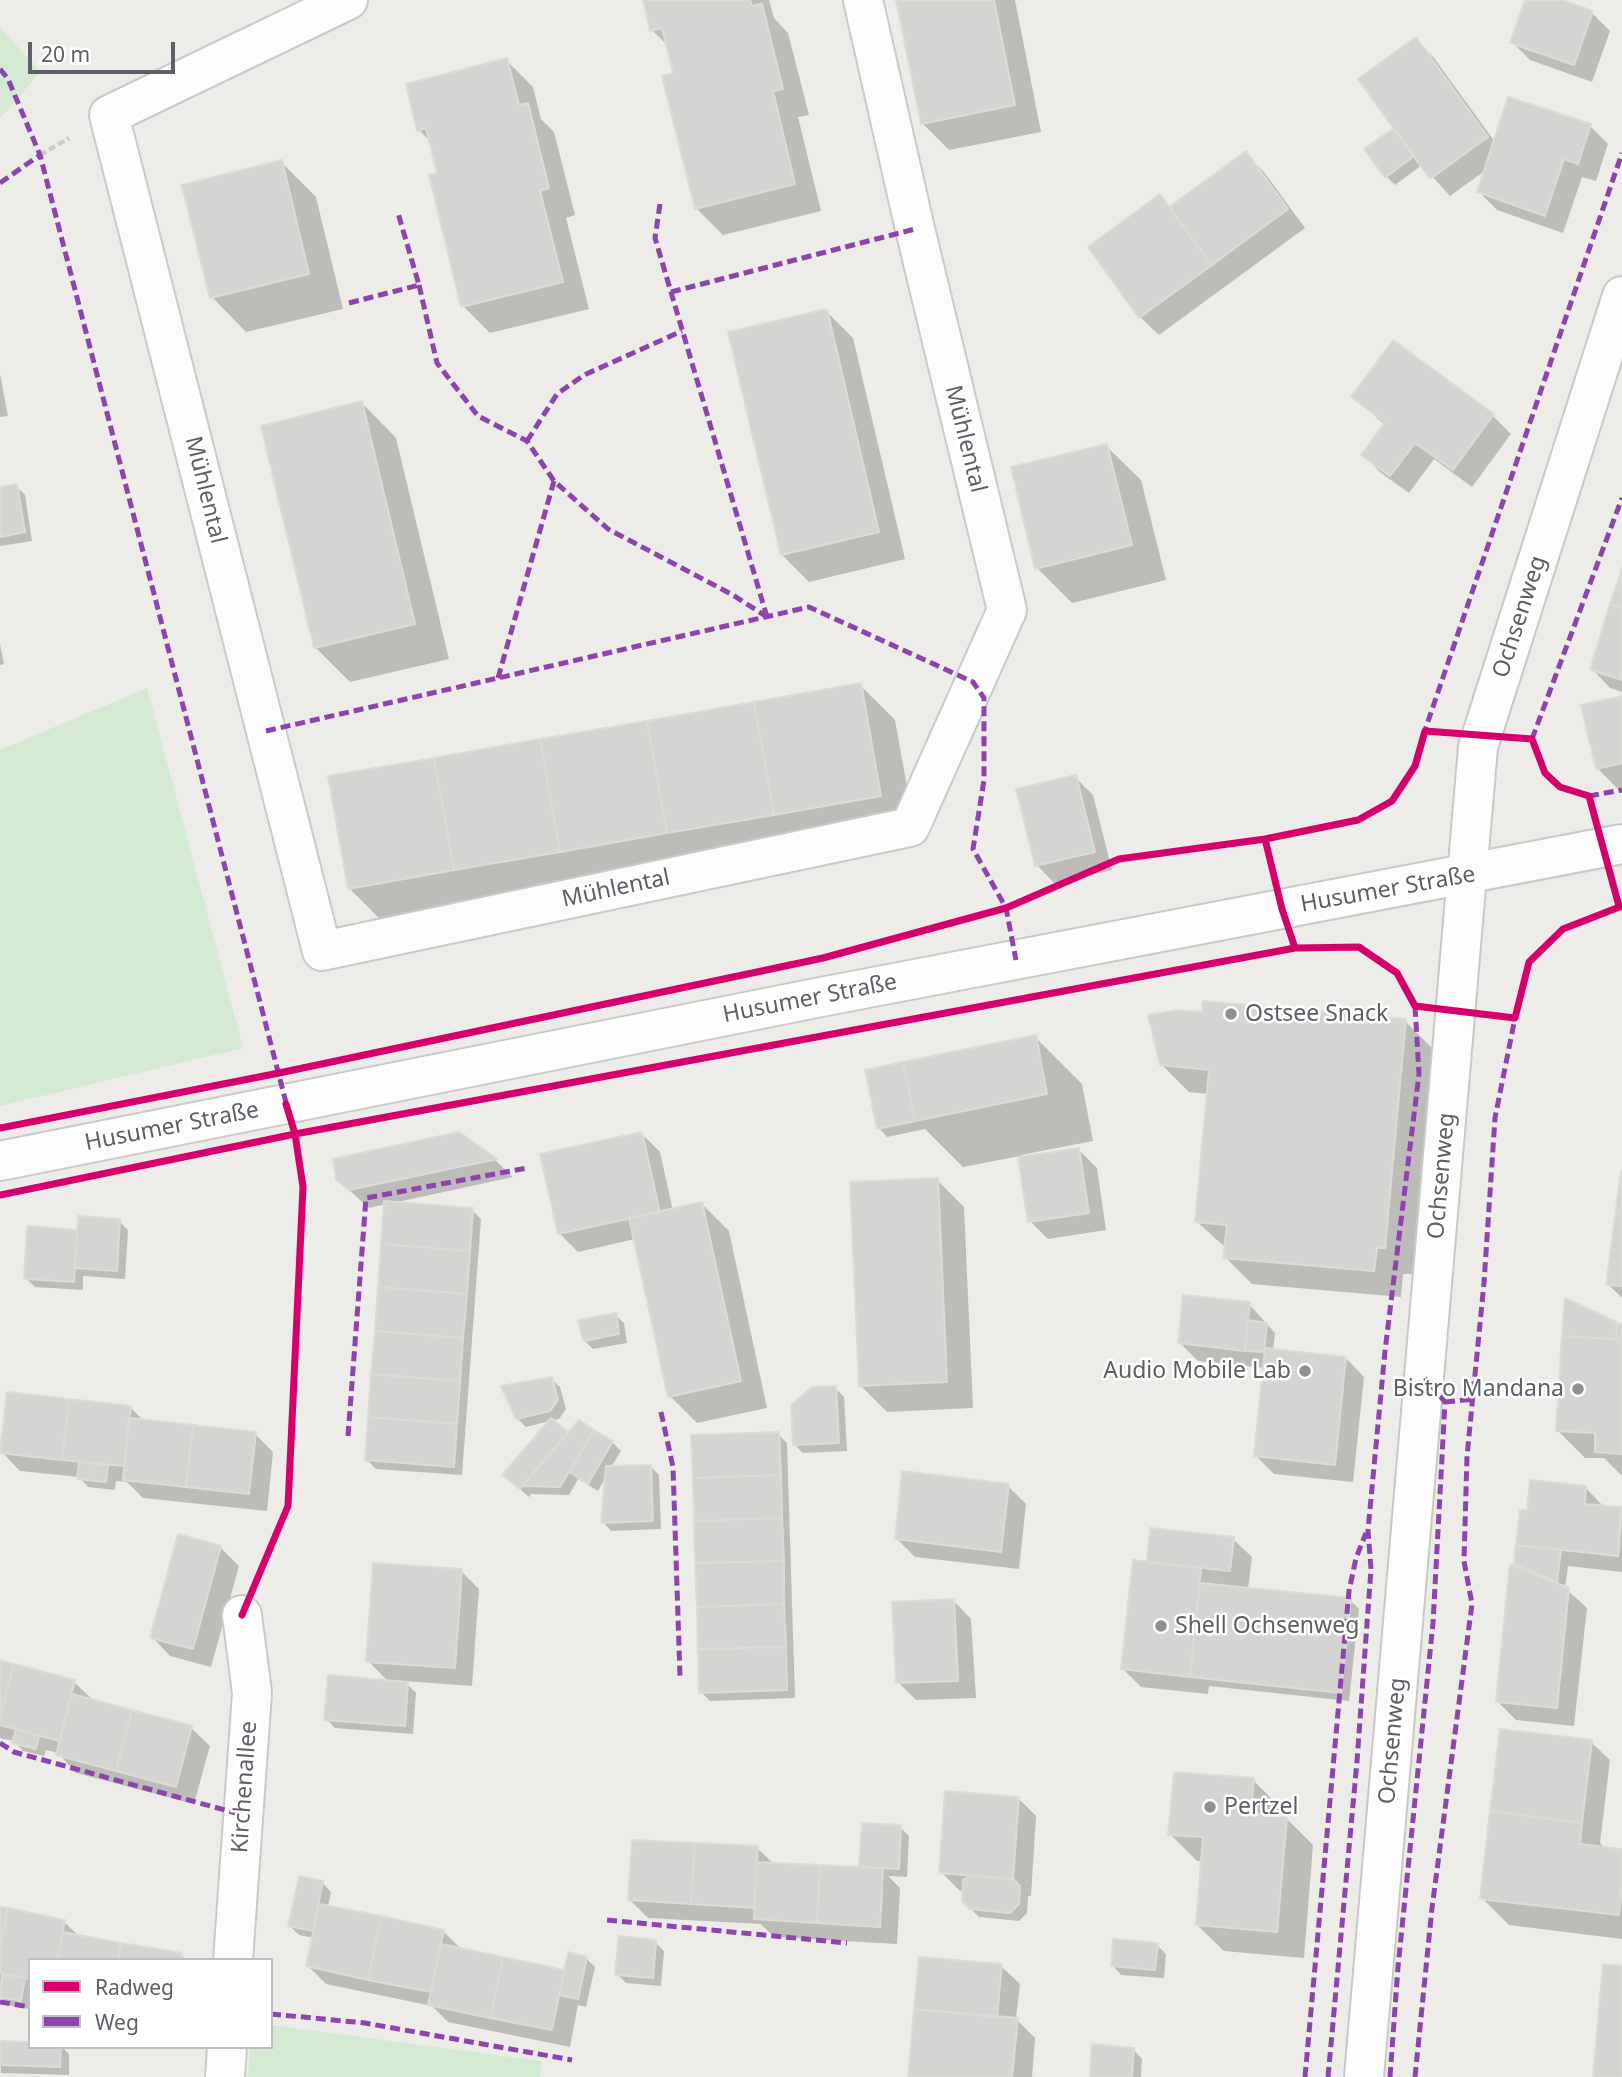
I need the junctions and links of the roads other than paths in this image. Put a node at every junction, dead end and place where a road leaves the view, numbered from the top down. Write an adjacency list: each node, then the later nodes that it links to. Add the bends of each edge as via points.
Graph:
1 (348, 0): 2 (main road, Mühlental, via 109,115 321,951 911,827 1007,610)
2 (863, 0)
3 (1622, 296): 5 (main road, Ochsenweg, via 1478,747)
4 (1622, 844): 5 (main road, Husumer Straße)
5 (1468, 875): 6 (main road, Husumer Straße, via 821,997); 11 (main road, Ochsenweg)
6 (0, 1161)
7 (242, 1615): 8 (main road, Kirchenallee, via 252,1693)
8 (233, 1958)
9 (227, 2049): 10 (main road)
10 (225, 2077)
11 (1364, 2077)

